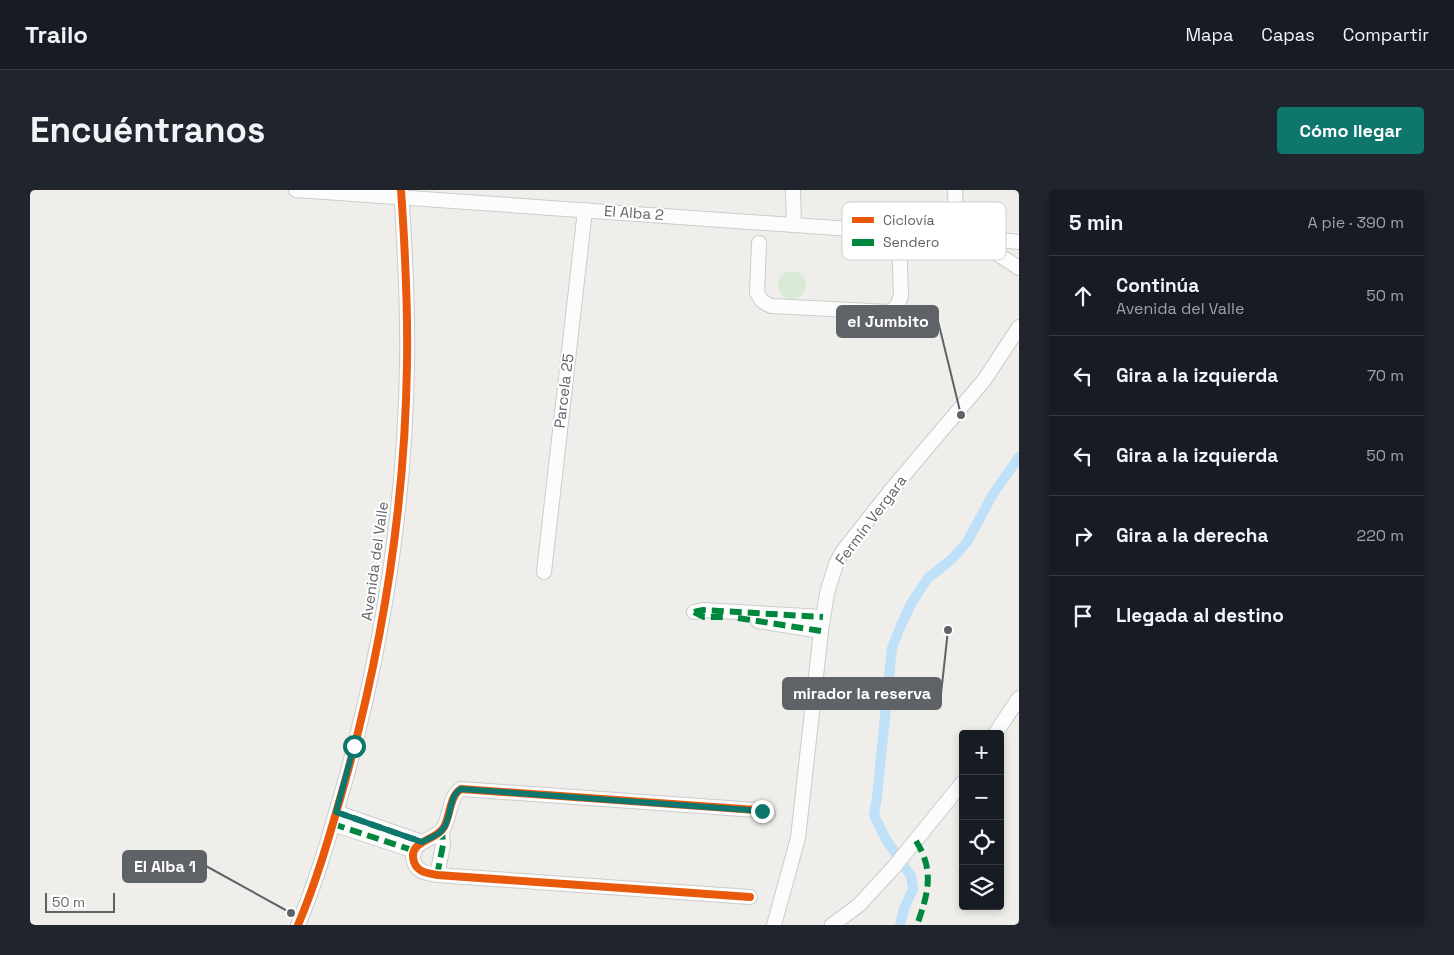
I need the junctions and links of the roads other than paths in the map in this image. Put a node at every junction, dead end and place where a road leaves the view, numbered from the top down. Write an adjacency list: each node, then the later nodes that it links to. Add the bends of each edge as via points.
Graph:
1 (296, 190): 3 (street, El Alba 2)
2 (793, 190): 5 (street)
3 (401, 194): 4 (street, El Alba 2); 21 (street, Avenida del Valle, via 407,363 398,500 389,572 369,679)
4 (585, 210): 5 (street, El Alba 2); 14 (street, Parcela 25)
5 (794, 225): 6 (street, El Alba 2)
6 (842, 228)
7 (1006, 241): 8 (street, El Alba 2)
8 (1019, 242)
9 (759, 243): 11 (street, via 757,293 771,306 890,312 901,296)
10 (1006, 259): 12 (street, El Alba 2)
11 (900, 260)
12 (1019, 268)
13 (1019, 327): 15 (street, Fermín Vergara, via 985,378 844,551 831,576)
14 (544, 572)
15 (823, 616): 16 (street, Fermín Vergara); 16 (street, via 694,612)
16 (821, 631): 27 (street, Fermín Vergara, via 798,838)
17 (1019, 698): 18 (street)
18 (998, 730)
19 (959, 787): 28 (street, via 908,852 859,905)
20 (768, 814): 22 (street, via 756,810 461,789 455,794)
21 (334, 818): 23 (street); 26 (street, Avenida del Valle)
22 (442, 831): 23 (street); 24 (street)
23 (418, 847): 24 (street, via 414,860 419,870)
24 (437, 874): 25 (street)
25 (750, 897)
26 (298, 925)
27 (774, 925)
28 (832, 925)

